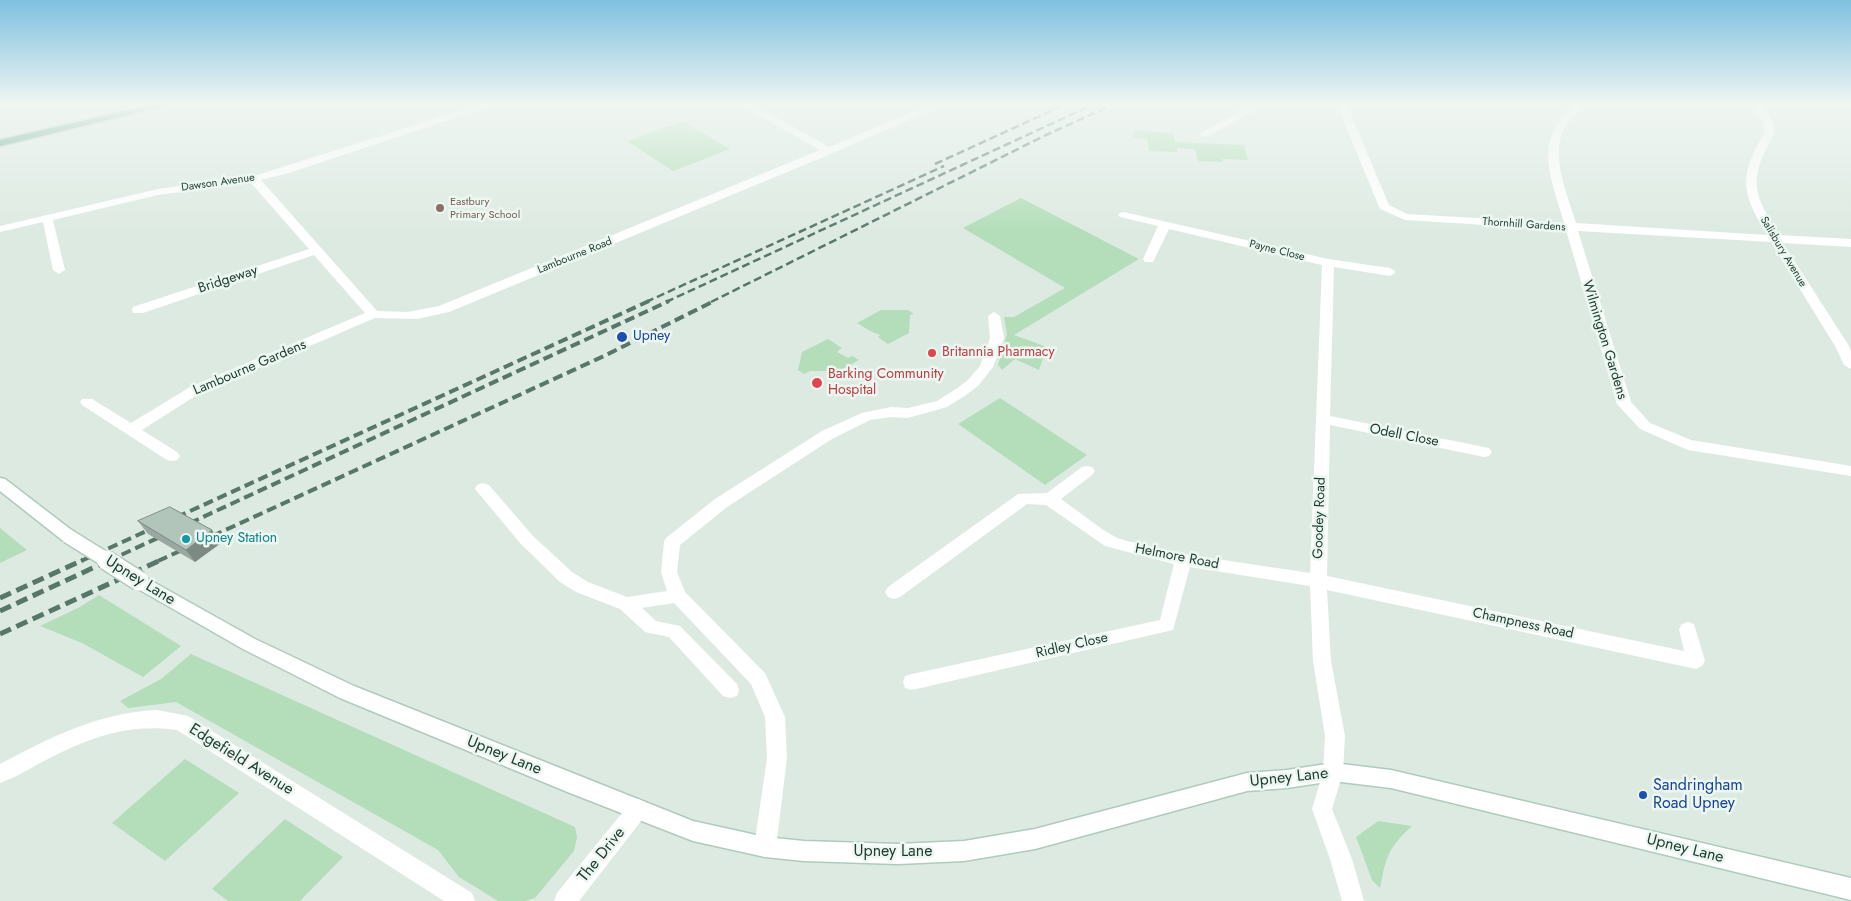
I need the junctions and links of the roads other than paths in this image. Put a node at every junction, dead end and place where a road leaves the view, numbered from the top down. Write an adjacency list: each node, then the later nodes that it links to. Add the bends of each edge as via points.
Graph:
1 (356, 147): 8 (street, Dawson Avenue)
2 (822, 147): 7 (street)
3 (838, 147): 7 (street, Lambourne Road)
4 (1359, 147): 12 (street, Thornhill Gardens, via 1384,206 1405,217)
5 (1554, 147): 12 (street, Wilmington Gardens, via 1556,174)
6 (1763, 147): 14 (street, Salisbury Avenue, via 1750,181 1761,216)
7 (829, 151): 22 (street, Lambourne Road, via 444,309 423,316)
8 (254, 178): 10 (street, Dawson Avenue, via 158,192); 16 (street)
9 (1124, 215): 11 (street, Payne Close)
10 (47, 216): 13 (street, Dawson Avenue); 19 (street)
11 (1165, 224): 17 (street); 18 (street, Payne Close)
12 (1571, 228): 14 (street, Thornhill Gardens); 31 (street, Wilmington Gardens, via 1624,404 1645,426 1688,445)
13 (0, 229)
14 (1776, 239): 15 (street, Thornhill Gardens); 24 (street, Salisbury Avenue)
15 (1851, 243)
16 (317, 250): 21 (street, Bridgeway); 22 (street)
17 (1149, 259)
18 (1328, 263): 20 (street, Payne Close); 27 (street, Goodey Road)
19 (59, 270)
20 (1390, 272)
21 (138, 310)
22 (373, 314): 28 (street, Lambourne Gardens, via 195,390)
23 (994, 316): 39 (street, via 997,338 986,367 961,392 942,404 908,413 867,416 846,425 744,488 672,542 669,572)
24 (1846, 347): 25 (street, Salisbury Avenue)
25 (1851, 365)
26 (87, 402): 28 (street)
27 (1323, 419): 29 (street, Odell Close); 37 (street, Goodey Road)
28 (131, 430): 30 (street)
29 (1484, 452)
30 (172, 456)
31 (1851, 471)
32 (1087, 472): 35 (street)
33 (0, 483): 46 (street, Upney Lane, bridge, via 68,536 249,644 347,692)
34 (483, 489): 40 (street, via 527,540 566,577 582,587)
35 (1050, 499): 36 (street, Helmore Road, via 1111,542); 38 (street, via 1024,498)
36 (1183, 560): 37 (street, Helmore Road); 42 (street, Ridley Close, via 1167,625)
37 (1318, 581): 41 (street, Champness Road, via 1696,661); 44 (street, Goodey Road, via 1322,661 1335,736)
38 (894, 592)
39 (678, 596): 40 (street); 47 (street, via 758,679 774,717 777,758)
40 (626, 604): 43 (street, via 651,627 674,631)
41 (1688, 629)
42 (912, 682)
43 (730, 690)
44 (1333, 772): 47 (street, Upney Lane, via 1247,782 1035,839 964,851 898,854); 48 (street, Upney Lane, via 1444,791); 51 (street, Goodey Road, via 1322,810)
45 (0, 774): 49 (street, Edgefield Avenue, via 100,725 137,720 181,722)
46 (638, 809): 47 (street, Upney Lane, via 693,830); 50 (street, The Drive)
47 (765, 847)
48 (1851, 889)
49 (464, 901)
50 (565, 901)
51 (1353, 901)

